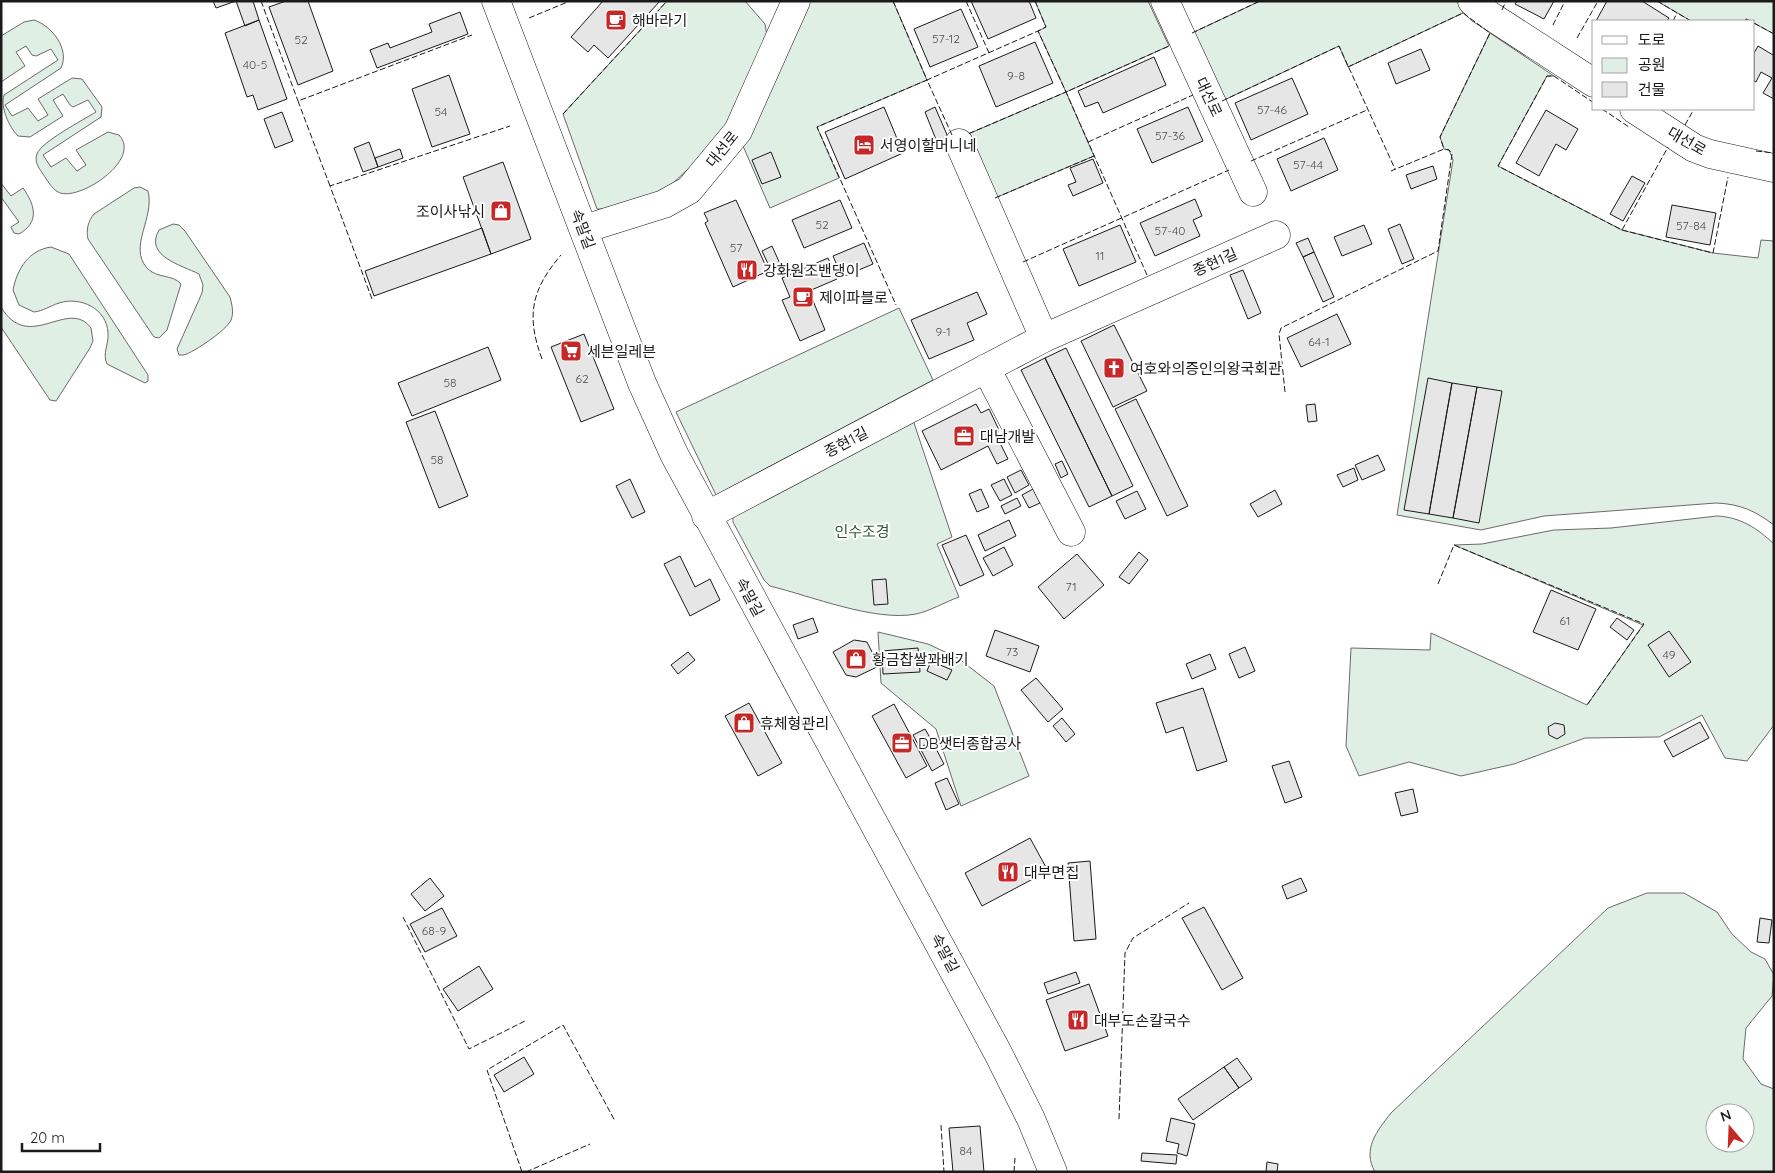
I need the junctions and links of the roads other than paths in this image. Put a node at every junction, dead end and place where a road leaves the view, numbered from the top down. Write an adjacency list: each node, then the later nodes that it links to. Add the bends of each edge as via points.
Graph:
1 (496, 1): 10 (street, 속말길)
2 (796, 1): 10 (street, 대선로, via 738,131 689,190 664,204)
3 (1164, 1): 9 (street, 대선로)
4 (1472, 1): 5 (street)
5 (1592, 81)
6 (1636, 110): 8 (street, 대선로, via 1694,148)
7 (959, 143): 12 (street)
8 (1774, 168)
9 (1254, 192)
10 (584, 230): 14 (street, 속말길, via 642,383)
11 (1276, 235): 12 (street, 종현1길)
12 (1044, 338): 13 (street, 종현1길)
13 (986, 368): 14 (street, 종현1길); 15 (street)
14 (706, 516): 16 (street, 속말길, via 998,1053)
15 (1071, 532)
16 (1053, 1172)

